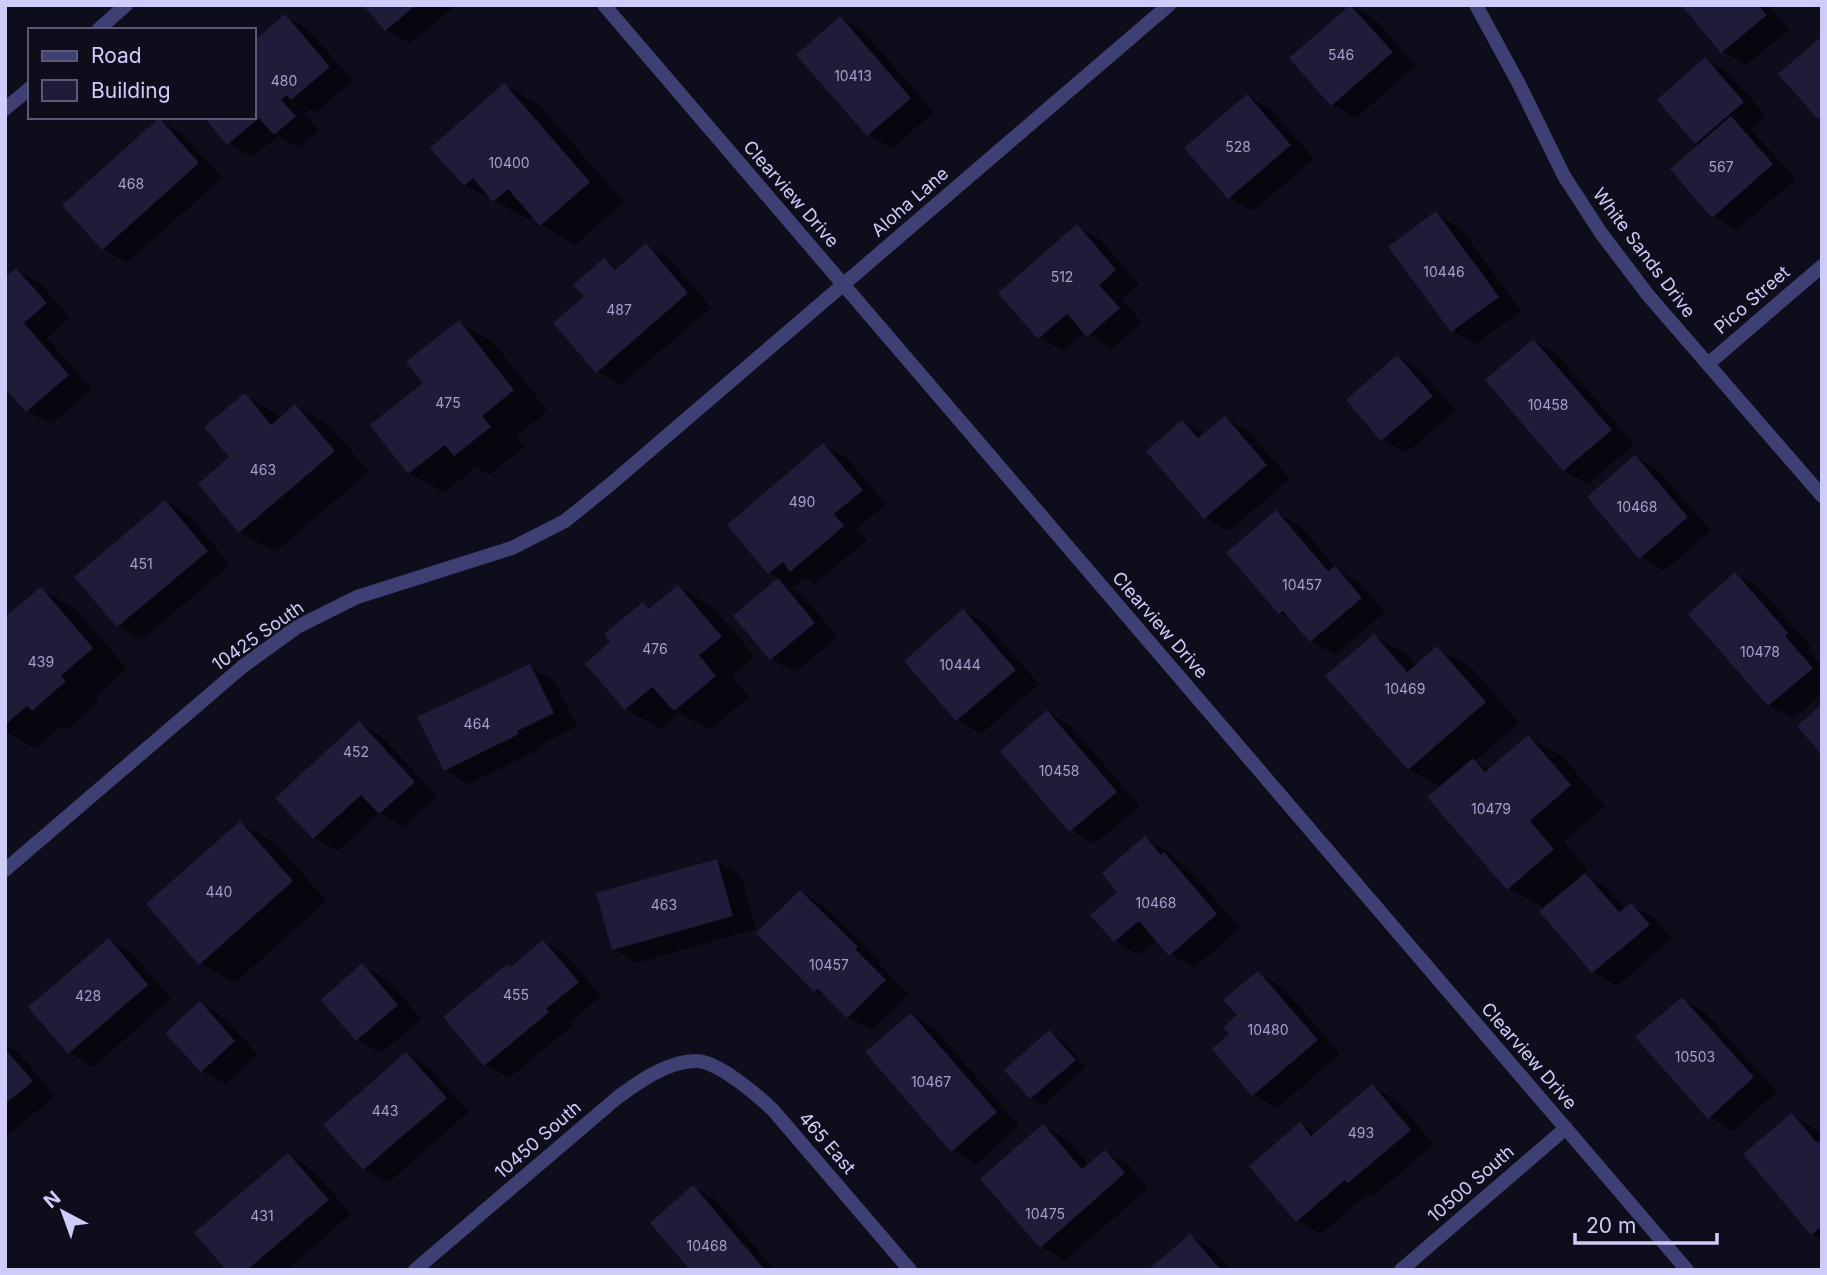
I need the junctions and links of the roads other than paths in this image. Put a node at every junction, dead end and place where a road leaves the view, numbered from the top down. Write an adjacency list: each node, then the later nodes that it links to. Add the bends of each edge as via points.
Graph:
1 (126, 5): 5 (street)
2 (604, 5): 9 (street, Clearview Drive)
3 (1169, 5): 9 (street, Aloha Lane)
4 (1476, 5): 10 (street, White Sands Drive, via 1564,176 1648,296)
5 (100, 28)
6 (28, 90): 7 (street)
7 (5, 109)
8 (1822, 266): 10 (street, Pico Street)
9 (844, 285): 11 (street, Aloha Lane); 15 (street, Clearview Drive)
10 (1708, 364): 12 (street, White Sands Drive)
11 (612, 484): 13 (street, 10425 South, via 565,521 512,548 357,597 297,627 242,667)
12 (1822, 496)
13 (5, 870)
14 (698, 1060): 16 (street, 10450 South, via 671,1066 618,1097); 17 (street, 465 East, via 742,1083 773,1110)
15 (1566, 1128): 18 (street, 10500 South); 19 (street, Clearview Drive)
16 (415, 1270)
17 (910, 1270)
18 (1401, 1270)
19 (1687, 1270)

